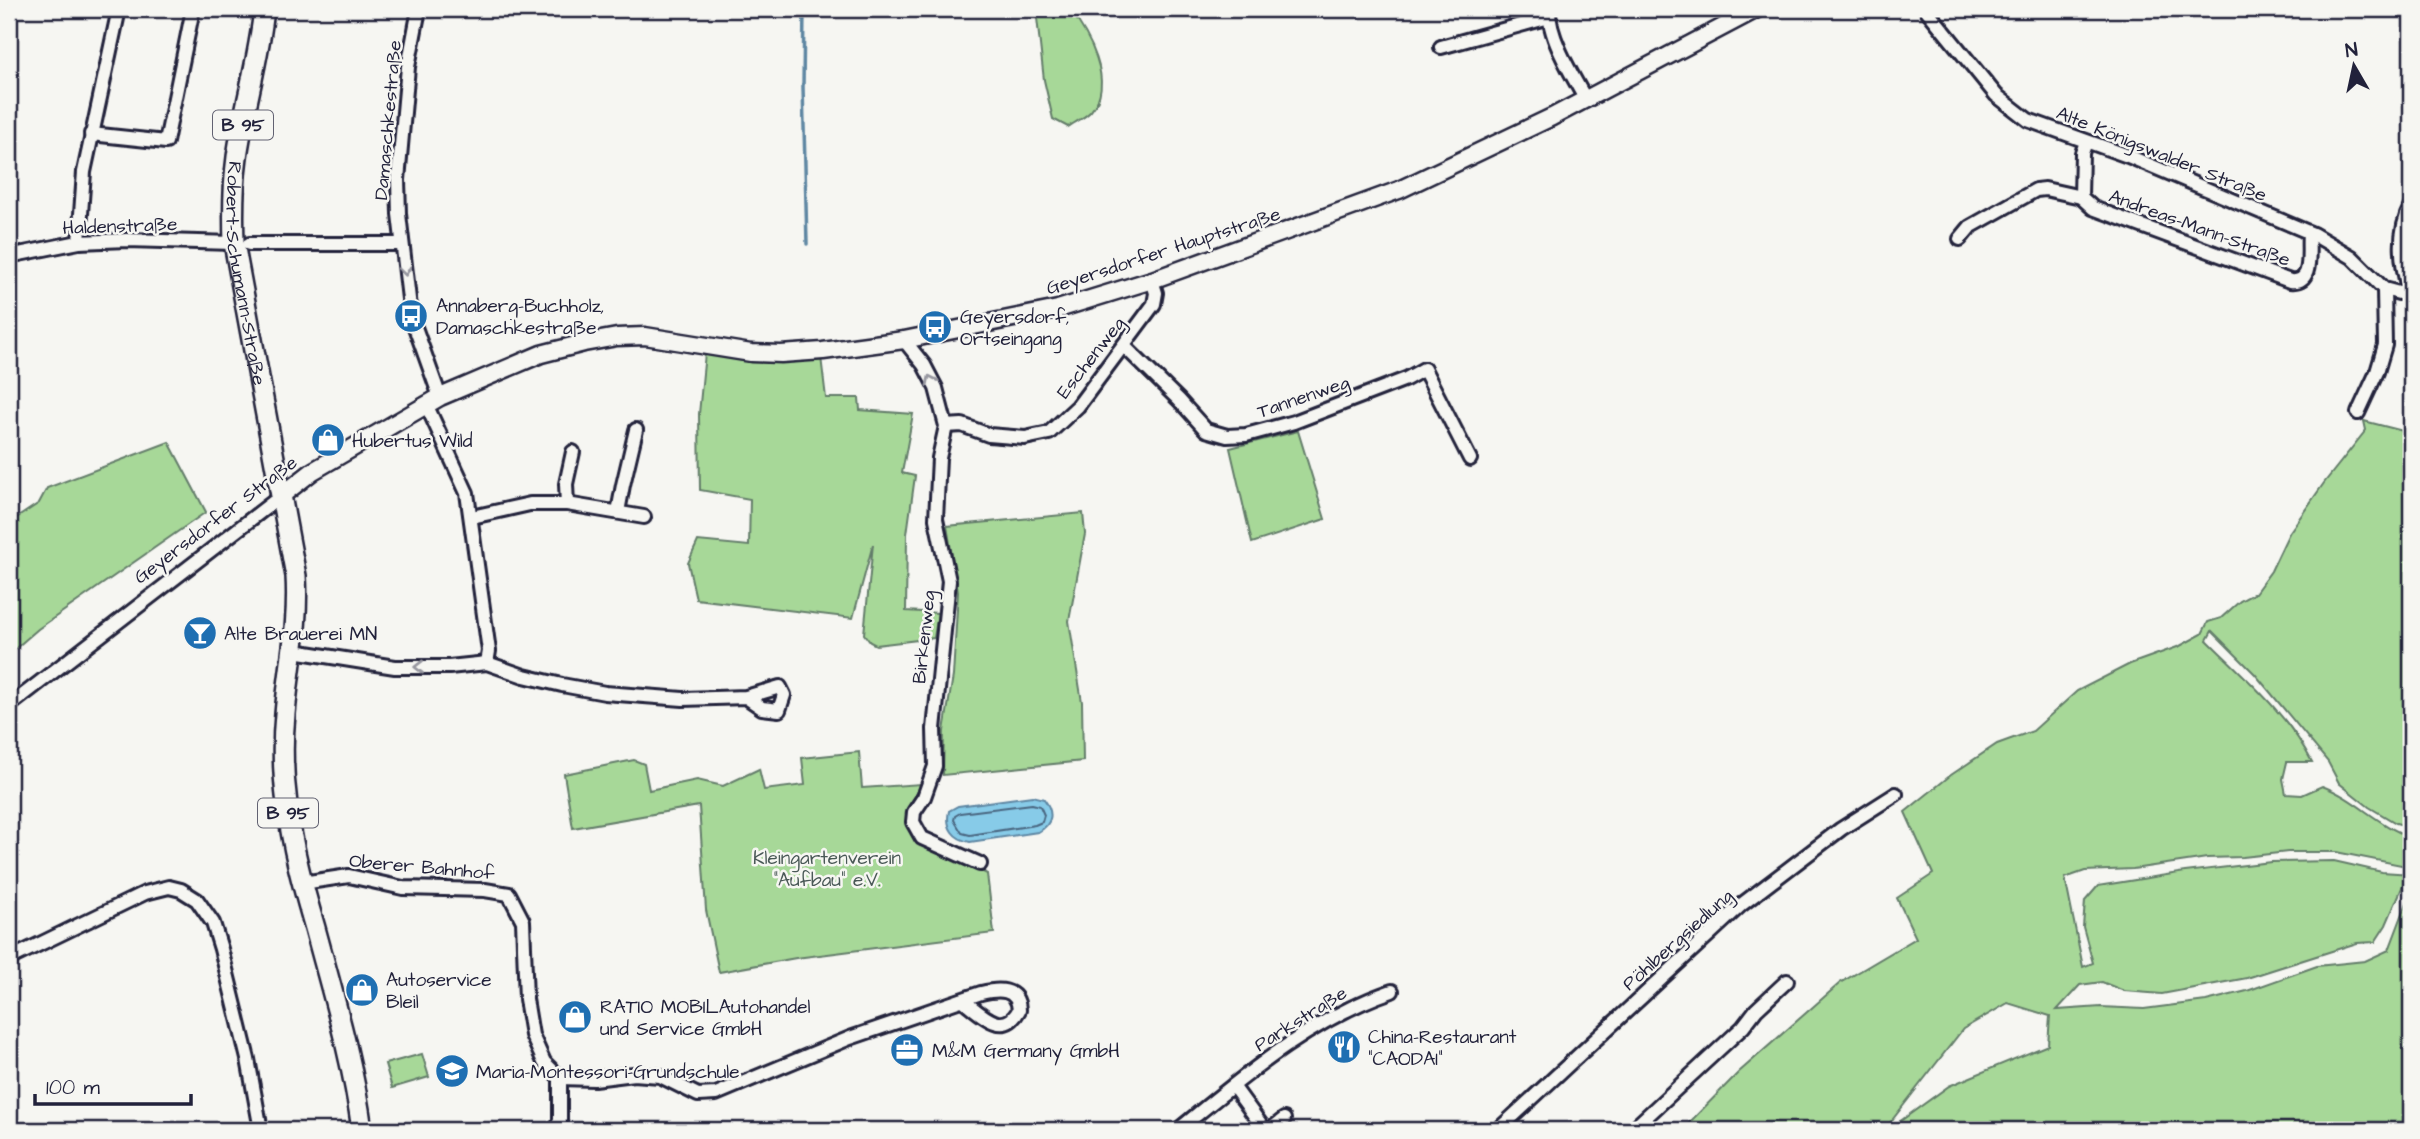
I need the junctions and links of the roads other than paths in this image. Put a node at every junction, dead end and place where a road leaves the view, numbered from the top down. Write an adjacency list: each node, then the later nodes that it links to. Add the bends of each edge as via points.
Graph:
1 (119, 9): 10 (street)
2 (193, 9): 10 (street, via 166,142)
3 (264, 9): 17 (main road, Robert-Schumann-Straße / B 95, via 232,200)
4 (419, 9): 18 (street, Damaschkestraße, via 408,67 400,159)
5 (1757, 9): 9 (main road, Geyersdorfer Hauptstraße)
6 (1926, 9): 11 (street, Alte Königswalder Straße, via 1996,95 2028,120)
7 (1549, 13): 8 (street); 9 (street, via 1564,60)
8 (1441, 47)
9 (1586, 100): 20 (main road, Geyersdorfer Hauptstraße, via 1399,190)
10 (91, 134): 16 (street)
11 (2085, 142): 12 (street, Andreas-Mann-Straße); 14 (street, Alte Königswalder Straße, via 2208,188)
12 (2081, 197): 14 (street, Andreas-Mann-Straße, via 2093,208 2290,281 2303,280 2307,273); 15 (street, Andreas-Mann-Straße, via 2036,190 1970,227)
13 (2411, 206): 22 (street, via 2401,234)
14 (2309, 233): 21 (street, Alte Königswalder Straße, via 2351,257)
15 (1960, 239)
16 (79, 242): 17 (street, Haldenstraße); 19 (street, Haldenstraße)
17 (242, 244): 18 (street, Haldenstraße); 32 (main road, Robert-Schumann-Straße / B 95)
18 (401, 244): 26 (street, Damaschkestraße, one-way to 26, via 411,316)
19 (9, 256)
20 (1152, 280): 23 (main road, Geyersdorfer Hauptstraße, via 1058,309); 24 (street, Eschenweg, via 1157,293 1154,304)
21 (2384, 289): 22 (street); 27 (street, via 2385,345)
22 (2410, 292)
23 (904, 340): 25 (main road, Geyersdorfer Hauptstraße, via 781,354 645,336 617,337 541,354); 28 (street, Birkenweg, one-way to 23, via 936,388)
24 (1124, 346): 28 (street, Eschenweg, via 1079,406 1049,433 1025,438); 31 (street, Tannenweg, via 1206,430 1227,436 1293,422 1424,369)
25 (500, 371): 26 (main road, Geyersdorfer Straße)
26 (433, 401): 32 (main road, Geyersdorfer Straße, via 313,471); 35 (street, Damaschkestraße)
27 (2358, 414)
28 (946, 426): 42 (street, Birkenweg, via 939,458 936,519 948,581 933,729 935,766 913,822 922,838)
29 (636, 430): 34 (street)
30 (573, 452): 33 (street)
31 (1470, 459)
32 (281, 496): 37 (main road, B 95, via 296,576); 40 (street, Geyersdorfer Straße)
33 (567, 504): 34 (street); 35 (street, via 530,504)
34 (618, 512): 36 (street)
35 (472, 517): 38 (street, Damaschkestraße, via 489,652)
36 (644, 517)
37 (294, 651): 38 (street, one-way to 37, via 395,667); 43 (main road, B 95, via 284,766)
38 (486, 663): 39 (street, via 606,693 683,699)
39 (746, 697)
40 (9, 706)
41 (1896, 794): 56 (street, Pöhlbergsiedlung, via 1841,829 1741,905)
42 (980, 864)
43 (302, 883): 48 (street, Oberer Bahnhof, via 349,876 403,888 509,894 523,921 532,1035 544,1062); 52 (main road, B 95, via 349,1056)
44 (9, 964): 51 (street, via 11,958 145,893 169,887 197,900 213,923 222,949)
45 (1787, 981): 57 (street)
46 (1392, 991): 49 (street, Parkstraße, via 1368,999 1297,1040)
47 (963, 1000): 48 (street, via 850,1038 716,1094 698,1095 660,1076)
48 (560, 1079): 53 (street, via 560,1121)
49 (1233, 1086): 54 (street, Parkstraße); 55 (street)
50 (1284, 1119): 55 (street)
51 (261, 1130)
52 (362, 1130)
53 (555, 1130)
54 (1178, 1130)
55 (1267, 1130)
56 (1498, 1130)
57 (1632, 1130)

